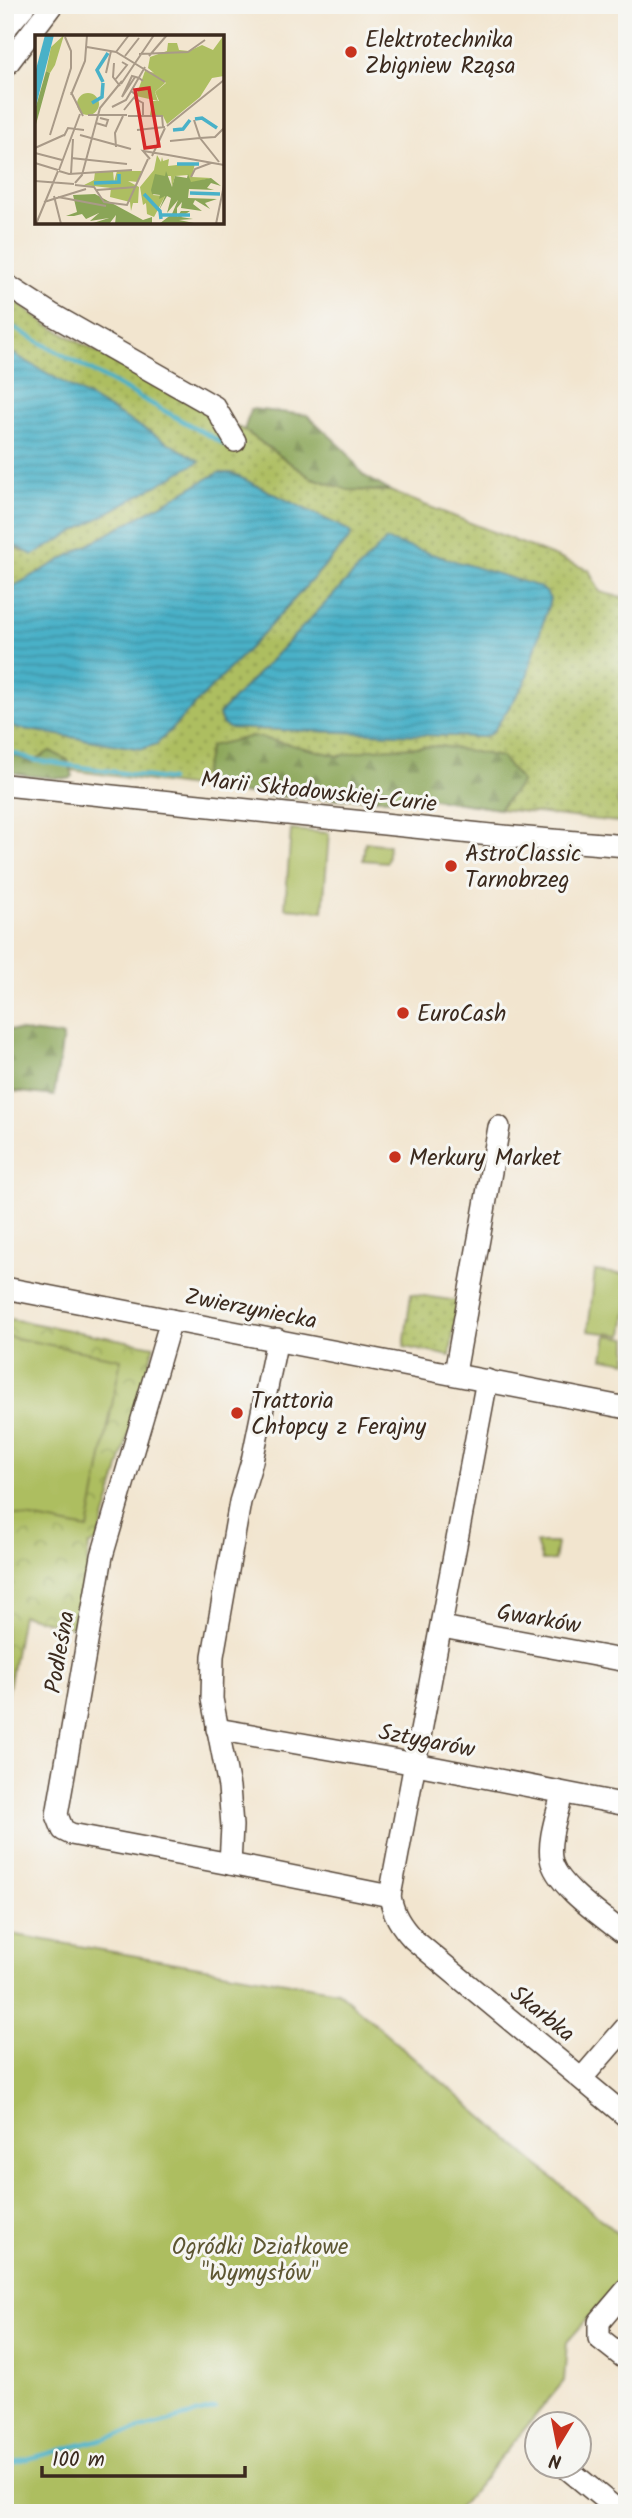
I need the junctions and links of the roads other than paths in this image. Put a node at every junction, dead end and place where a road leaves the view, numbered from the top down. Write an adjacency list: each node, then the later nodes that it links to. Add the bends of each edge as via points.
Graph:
1 (22, 5): 3 (main road)
2 (52, 5): 4 (street)
3 (5, 25)
4 (5, 67)
5 (5, 284): 6 (street, via 215,407)
6 (235, 441)
7 (5, 785): 8 (street, Marii Skłodowskiej-Curie)
8 (627, 846)
9 (499, 1127): 13 (street)
10 (5, 1288): 11 (street, Zwierzyniecka)
11 (171, 1320): 12 (street, Zwierzyniecka); 22 (street, Podleśna, via 102,1556 57,1815 63,1830 71,1834)
12 (277, 1339): 13 (street, Zwierzyniecka); 18 (street, via 240,1502 213,1656)
13 (455, 1373): 14 (street, Zwierzyniecka)
14 (487, 1380): 15 (street, Zwierzyniecka); 16 (street)
15 (627, 1408)
16 (442, 1627): 17 (street, Gwarków); 19 (street)
17 (626, 1660)
18 (217, 1729): 19 (street, Sztygarów); 22 (street, via 229,1787)
19 (416, 1764): 20 (street, Sztygarów); 23 (street)
20 (562, 1793): 21 (street, Sztygarów); 24 (street, via 551,1848 554,1869 566,1885)
21 (627, 1805)
22 (229, 1864): 23 (street, Podleśna)
23 (390, 1896): 26 (street, Skarbka, via 402,1927 426,1950)
24 (627, 1936)
25 (627, 2026): 26 (street)
26 (582, 2078): 27 (street, Skarbka)
27 (627, 2117)
28 (627, 2289): 29 (street, via 599,2322 599,2337)
29 (627, 2360)
30 (582, 2480): 31 (street)
31 (621, 2513)

